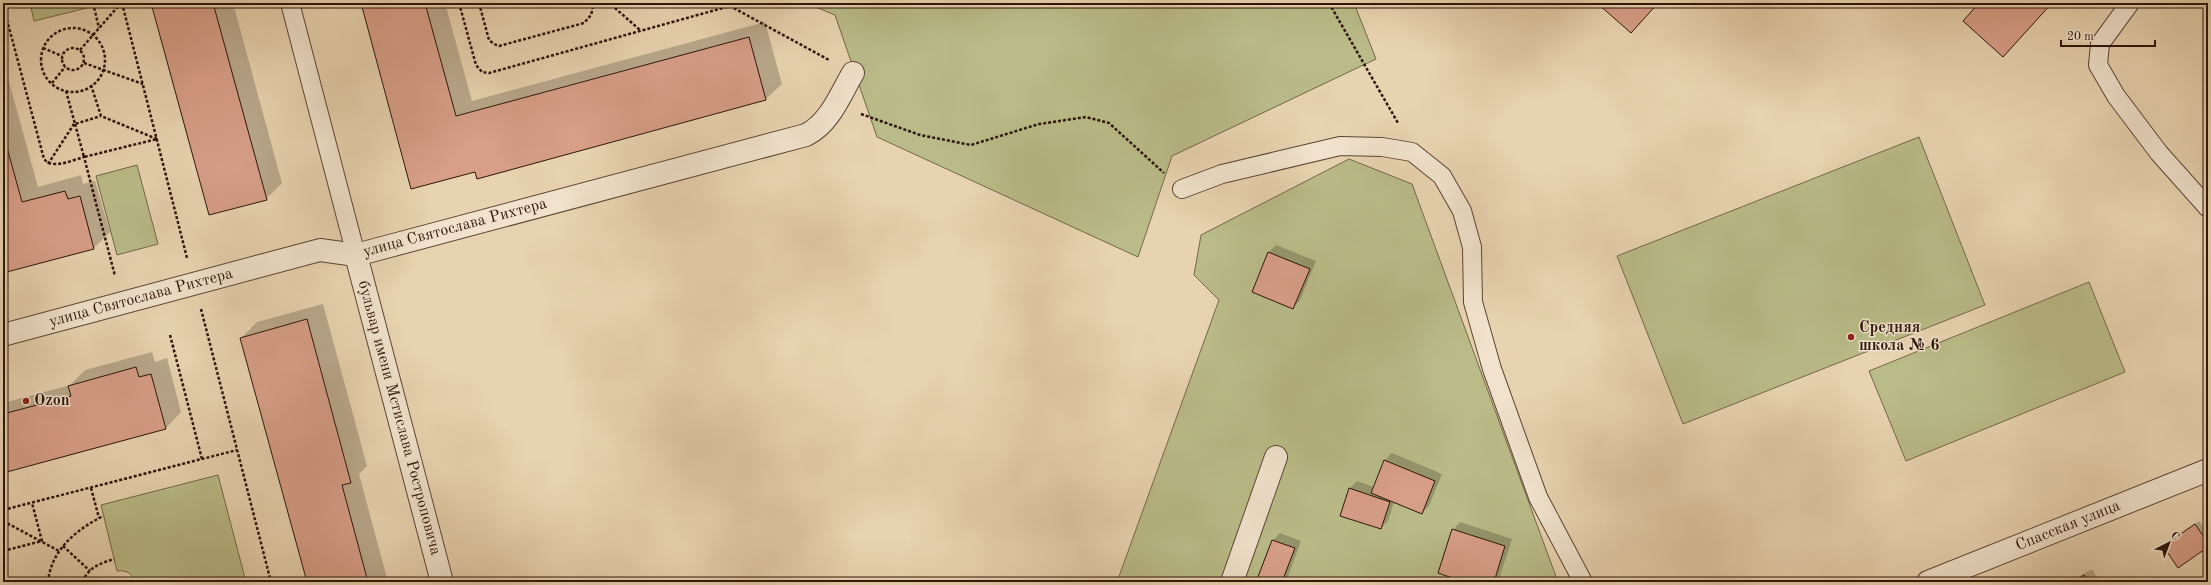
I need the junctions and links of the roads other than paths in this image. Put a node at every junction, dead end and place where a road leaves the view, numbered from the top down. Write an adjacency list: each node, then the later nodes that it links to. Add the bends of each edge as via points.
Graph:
1 (290, 3): 6 (lane)
2 (2130, 3): 5 (lane, via 2100,44 2098,65 2116,96 2159,153)
3 (853, 73): 6 (street, улица Святослава Рихтера, via 825,121 817,130 806,135)
4 (1182, 189): 12 (lane, via 1222,174 1340,146 1382,147 1412,152 1442,176 1462,211 1472,247 1473,302 1492,368 1538,496)
5 (2208, 208)
6 (356, 255): 7 (street, улица Святослава Рихтера, via 320,250); 10 (street, бульвар имени Мстислава Ростроповича)
7 (3, 335)
8 (1276, 457): 11 (street)
9 (2208, 470): 13 (street, Спасская улица)
10 (442, 582)
11 (1232, 582)
12 (1583, 582)
13 (1928, 582)

